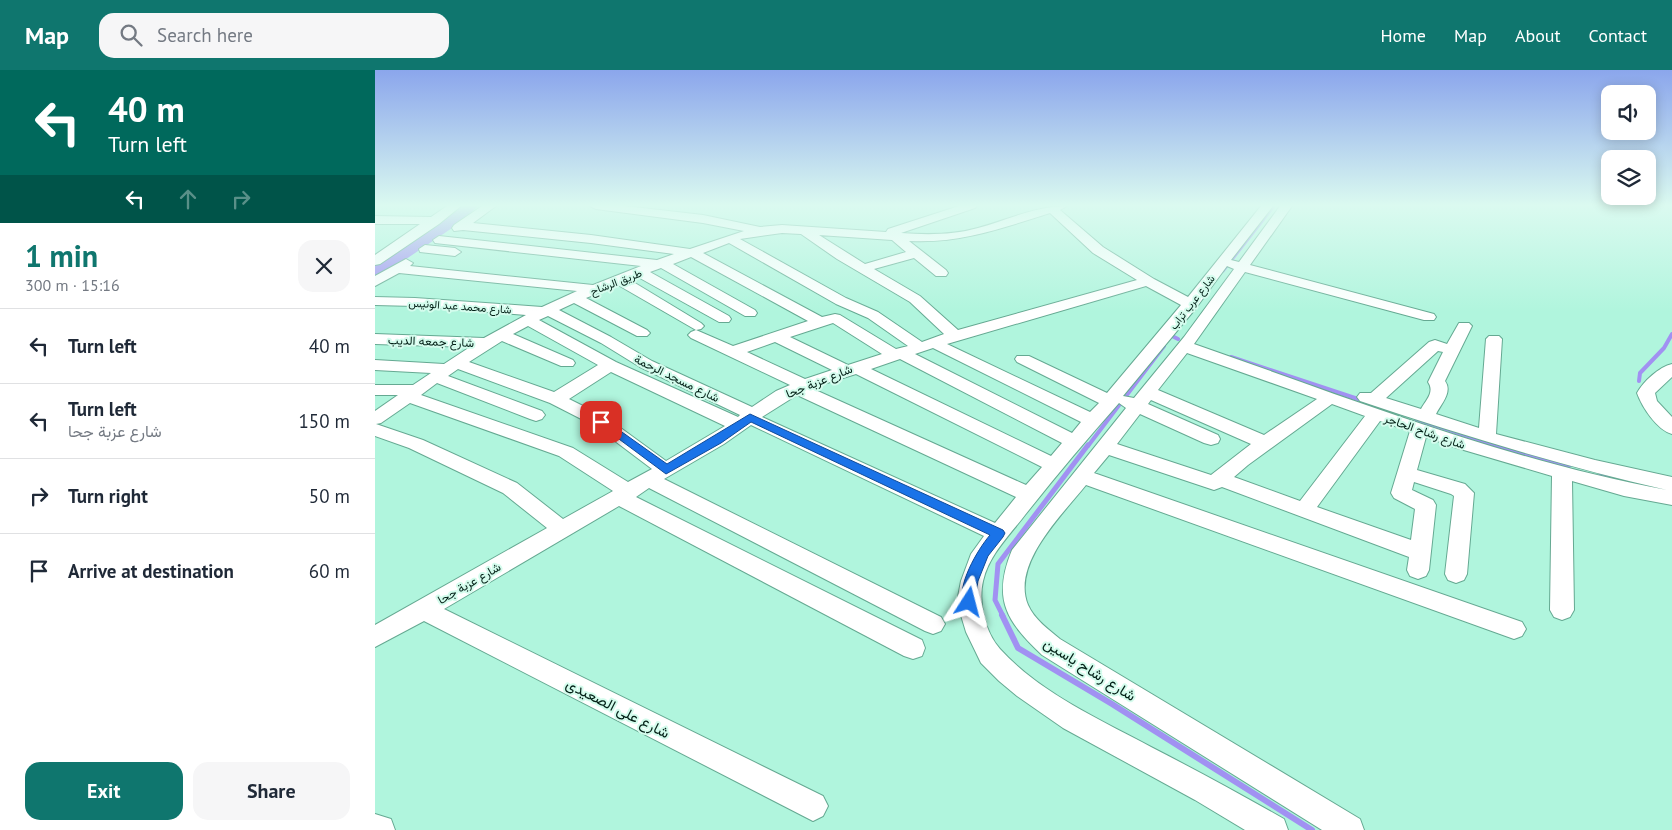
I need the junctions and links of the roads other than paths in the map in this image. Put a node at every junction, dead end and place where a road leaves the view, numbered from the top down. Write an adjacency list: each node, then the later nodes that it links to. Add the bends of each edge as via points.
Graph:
1 (404, 241): 17 (street)
2 (437, 241): 13 (street)
3 (479, 241): 19 (street)
4 (491, 241): 16 (street)
5 (609, 241): 14 (street)
6 (722, 241): 14 (street, طريق الرشاح)
7 (737, 241): 45 (street)
8 (820, 241): 20 (street)
9 (898, 241): 15 (street)
10 (1090, 241): 26 (street)
11 (1246, 241): 18 (street, شارع عرب تراب)
12 (1253, 241): 18 (street, شارع عرب تراب)
13 (425, 250): 21 (street); 22 (street)
14 (694, 253): 16 (street, طريق الرشاح); 36 (street)
15 (916, 253): 20 (street); 23 (street)
16 (677, 259): 19 (street, طريق الرشاح)
17 (375, 261)
18 (1232, 264): 30 (street, شارع عرب تراب); 33 (street); 46 (street, شارع عرب تراب)
19 (662, 265): 22 (street, طريق الرشاح); 32 (street)
20 (863, 268): 41 (street, via 915,299)
21 (396, 269): 25 (street); 27 (street)
22 (642, 272): 24 (street, طريق الرشاح); 34 (street)
23 (941, 272)
24 (620, 280): 27 (street, طريق الرشاح); 48 (street)
25 (375, 282)
26 (1149, 282): 30 (street); 41 (street, شارع عزبة جحا)
27 (595, 290): 28 (street, طريق الرشاح)
28 (575, 298): 31 (street, طريق الرشاح); 38 (street)
29 (375, 301): 31 (street, شارع محمد عبد الونيس)
30 (1191, 304): 46 (street, شارع عرب تراب)
31 (546, 311): 35 (street, طريق الرشاح); 66 (street, شارع مسجد الرحمة, via 606,340)
32 (750, 313)
33 (1429, 317)
34 (724, 319)
35 (528, 320): 39 (street, طريق الرشاح); 53 (street)
36 (820, 322): 40 (street); 49 (street, via 839,319)
37 (1464, 326): 47 (street)
38 (643, 333)
39 (502, 335): 44 (street, طريق الرشاح); 51 (street)
40 (776, 336): 48 (street); 54 (street)
41 (955, 336): 45 (street, شارع عزبة جحا)
42 (1494, 338): 71 (street)
43 (375, 339): 44 (street, شارع جمعه الديب)
44 (487, 343): 55 (street, طريق الرشاح)
45 (926, 345): 49 (street, شارع عزبة جحا); 67 (street)
46 (1172, 349): 60 (street, شارع رشاح الحاجر); 61 (street, شارع رشاح ياسين); 61 (street, شارع رشاح ياسين); 63 (street, شارع رشاح الحاجر)
47 (1452, 350): 63 (street, via 1435,345); 68 (street, via 1436,382 1440,391)
48 (733, 352): 57 (street)
49 (898, 354): 54 (street, شارع عزبة جحا); 73 (street)
50 (1023, 359): 61 (street)
51 (567, 364)
52 (375, 365): 55 (street)
53 (611, 365): 62 (street); 66 (street)
54 (850, 368): 57 (street, شارع عزبة جحا); 76 (street)
55 (446, 369): 59 (street, طريق الرشاح); 62 (street); 64 (street)
56 (1672, 369): 69 (street, via 1646,392 1649,403)
57 (800, 386): 66 (street, شارع عزبة جحا); 84 (street)
58 (375, 390): 59 (street)
59 (413, 393): 65 (street, طريق الرشاح); 83 (street, via 566,452)
60 (1331, 397): 63 (street, شارع رشاح الحاجر); 74 (street)
61 (1127, 399): 67 (street, شارع رشاح ياسين); 72 (street); 74 (street); 75 (street, شارع رشاح ياسين)
62 (555, 400): 79 (street, via 601,422)
63 (1375, 407): 68 (street, شارع رشاح الحاجر); 86 (street)
64 (536, 414)
65 (375, 419)
66 (748, 419): 79 (street, شارع عزبة جحا); 88 (street)
67 (1093, 421): 73 (street, شارع رشاح ياسين)
68 (1422, 423): 71 (street, شارع رشاح الحاجر); 77 (street, شارع رشاح الحاجر); 78 (street)
69 (1672, 428)
70 (375, 430): 87 (street, via 416,444 510,488)
71 (1487, 437): 82 (street, شارع رشاح الحاجر)
72 (1211, 439)
73 (1075, 442): 76 (street, شارع رشاح ياسين)
74 (1266, 443): 81 (street)
75 (1105, 447): 80 (street, شارع رشاح ياسين); 81 (street, via 1211,483)
76 (1054, 465): 84 (street, شارع رشاح ياسين)
77 (1562, 472): 85 (street, شارع رشاح الحاجر); 92 (street)
78 (1406, 473): 89 (street, via 1401,492 1426,505); 90 (street, via 1464,493)
79 (657, 475): 83 (street, شارع عزبة جحا); 93 (street)
80 (1081, 476): 94 (street); 101 (street, شارع رشاح ياسين, via 1023,550 1015,568 1013,589 1016,603 1031,630 1051,647)
81 (1219, 479): 86 (street)
82 (1672, 484)
83 (624, 495): 87 (street, شارع عزبة جحا); 96 (street)
84 (1029, 496): 88 (street, شارع رشاح ياسين)
85 (1672, 498)
86 (1304, 510): 89 (street)
87 (562, 529): 91 (street, شارع عزبة جحا)
88 (998, 533): 100 (street, شارع رشاح ياسين, via 982,554 972,581 969,602 978,632 990,655 1026,688 1073,719)
89 (1419, 561)
90 (1456, 574)
91 (423, 610): 95 (street, شارع عزبة جحا); 97 (street, شارع على الصعيدى)
92 (1562, 610)
93 (933, 624)
94 (1514, 629)
95 (375, 636)
96 (913, 648)
97 (813, 806)
98 (375, 829): 99 (street)
99 (380, 830)
100 (1273, 830)
101 (1349, 830)

